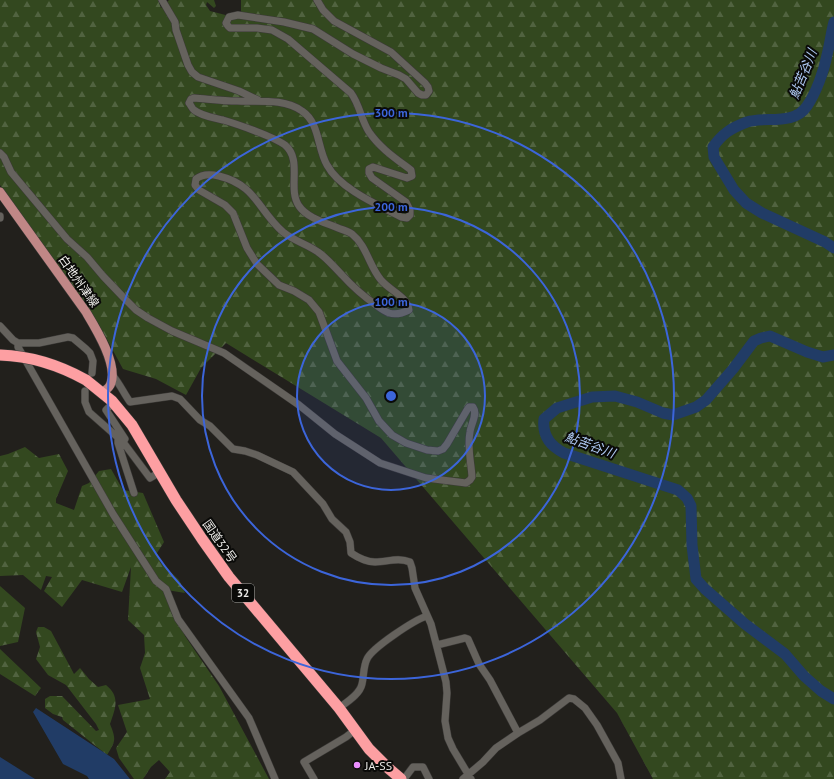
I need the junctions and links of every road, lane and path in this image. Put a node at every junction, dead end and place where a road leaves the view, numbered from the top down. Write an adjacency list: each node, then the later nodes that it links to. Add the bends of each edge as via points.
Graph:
1 (162, 0): 3 (street, via 175,22 192,72 198,77 239,90)
2 (317, 0): 3 (street, via 334,21 391,52 425,83 429,91 426,95 418,93 406,79 353,54 307,27 238,15 229,16 226,23 230,28 272,30 283,36 351,93 356,99 368,131 382,149 411,170 412,176 407,178 373,167 368,173 406,202 410,215 407,218 401,217 383,208 334,176 326,165 311,118 302,110 274,101)
3 (260, 101): 4 (street, via 194,98 189,103 200,114 229,122 285,145 291,152 294,163 295,197 298,205 310,216 351,233 364,249 377,276 406,301 409,310 397,314 390,313 369,300 325,257 282,231 243,185 216,175 200,176 195,185 233,213 247,248 257,264 279,284 308,300 319,312 337,361 392,435 406,443 438,451 443,449 451,438 469,407 474,407 468,441 472,477 466,483 426,478 380,463 335,434 224,352 172,331 136,310 67,239 12,172)
4 (0, 153)
5 (1, 194): 9 (main road, 白地州津線, via 86,312 106,348)
6 (0, 326): 7 (street)
7 (18, 343): 10 (street, via 72,338 90,353 93,362); 22 (street, via 113,514 156,581 166,590 178,619 249,718)
8 (0, 356): 10 (highway, 国道32号 / 32, bridge, via 46,362)
9 (113, 376): 11 (main road, via 111,384); 16 (street, via 130,402 172,396 180,398 233,449 257,455 293,472 324,504 332,519 346,532 351,553 374,562 410,562 416,588)
10 (88, 381): 11 (highway, 国道32号 / 32); 13 (street, via 85,402 89,412)
11 (103, 392): 12 (highway, 国道32号 / 32)
12 (114, 402): 13 (street, via 106,410 125,439); 14 (highway, 国道32号 / 32, via 132,425)
13 (120, 440): 14 (street, via 150,478); 15 (street, via 118,443)
14 (160, 472): 18 (highway, 国道32号 / 32, via 176,500 229,577)
15 (134, 493)
16 (427, 616): 17 (street); 18 (street, via 401,630 368,657 360,690)
17 (437, 646): 20 (street, via 468,639 479,664); 21 (street, via 446,682 445,722 448,738)
18 (339, 708): 19 (highway, 国道32号 / 32)
19 (355, 730): 23 (street, via 304,762); 24 (highway, 国道32号 / 32, via 369,749)
20 (518, 733): 21 (street, via 496,748); 26 (street, via 569,698 574,699 585,708 597,725 618,763)
21 (467, 778)
22 (275, 779)
23 (314, 779)
24 (403, 779): 25 (street, via 413,767 419,766 423,767)
25 (429, 779)
26 (621, 779)

